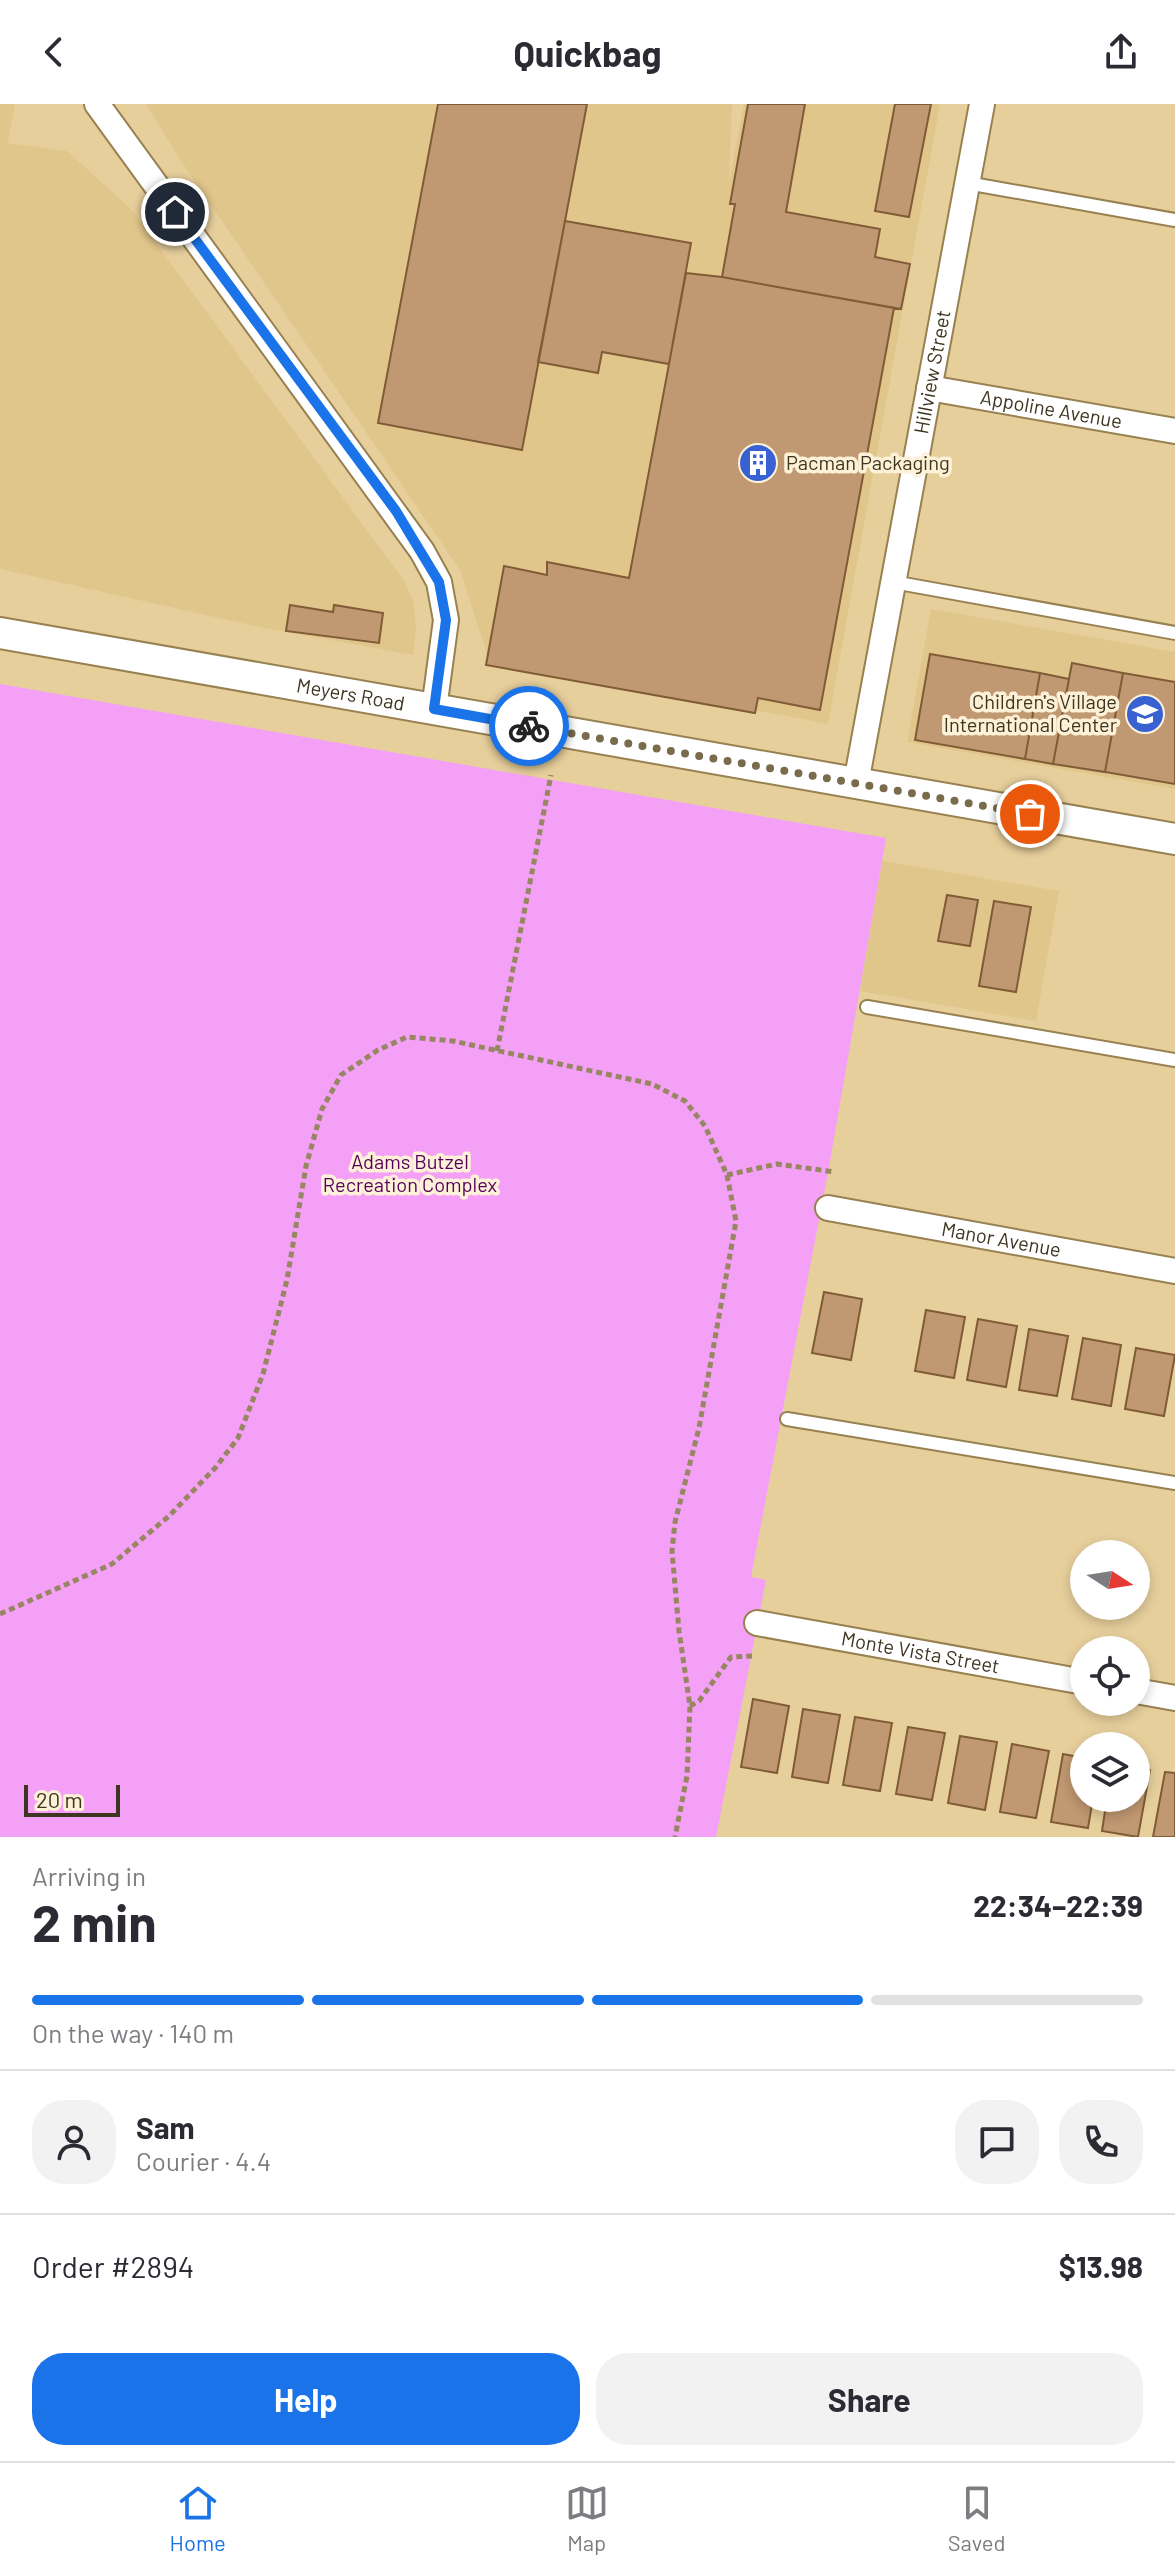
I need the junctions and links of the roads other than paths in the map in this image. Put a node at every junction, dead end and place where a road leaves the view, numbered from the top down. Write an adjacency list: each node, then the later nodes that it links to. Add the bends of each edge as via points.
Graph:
1 (97, 104): 10 (street, via 422,551 439,582 446,620)
2 (982, 104): 3 (street, Hillview Street)
3 (967, 183): 4 (lane); 5 (street, Hillview Street)
4 (1175, 220)
5 (929, 388): 6 (street, Appoline Avenue); 7 (street, Hillview Street)
6 (1175, 431)
7 (893, 582): 9 (lane); 11 (street, Hillview Street)
8 (0, 633): 10 (street, Meyers Road)
9 (1175, 633)
10 (434, 709): 11 (street, Meyers Road)
11 (856, 783): 12 (street, Meyers Road)
12 (1175, 839)
13 (867, 1007): 14 (lane)
14 (1175, 1060)
15 (828, 1208): 16 (street, Manor Avenue)
16 (1175, 1271)
17 (787, 1419): 18 (lane)
18 (1175, 1483)
19 (757, 1623): 20 (street, Monte Vista Street)
20 (1070, 1679)
21 (1150, 1694): 22 (street)
22 (1175, 1698)

